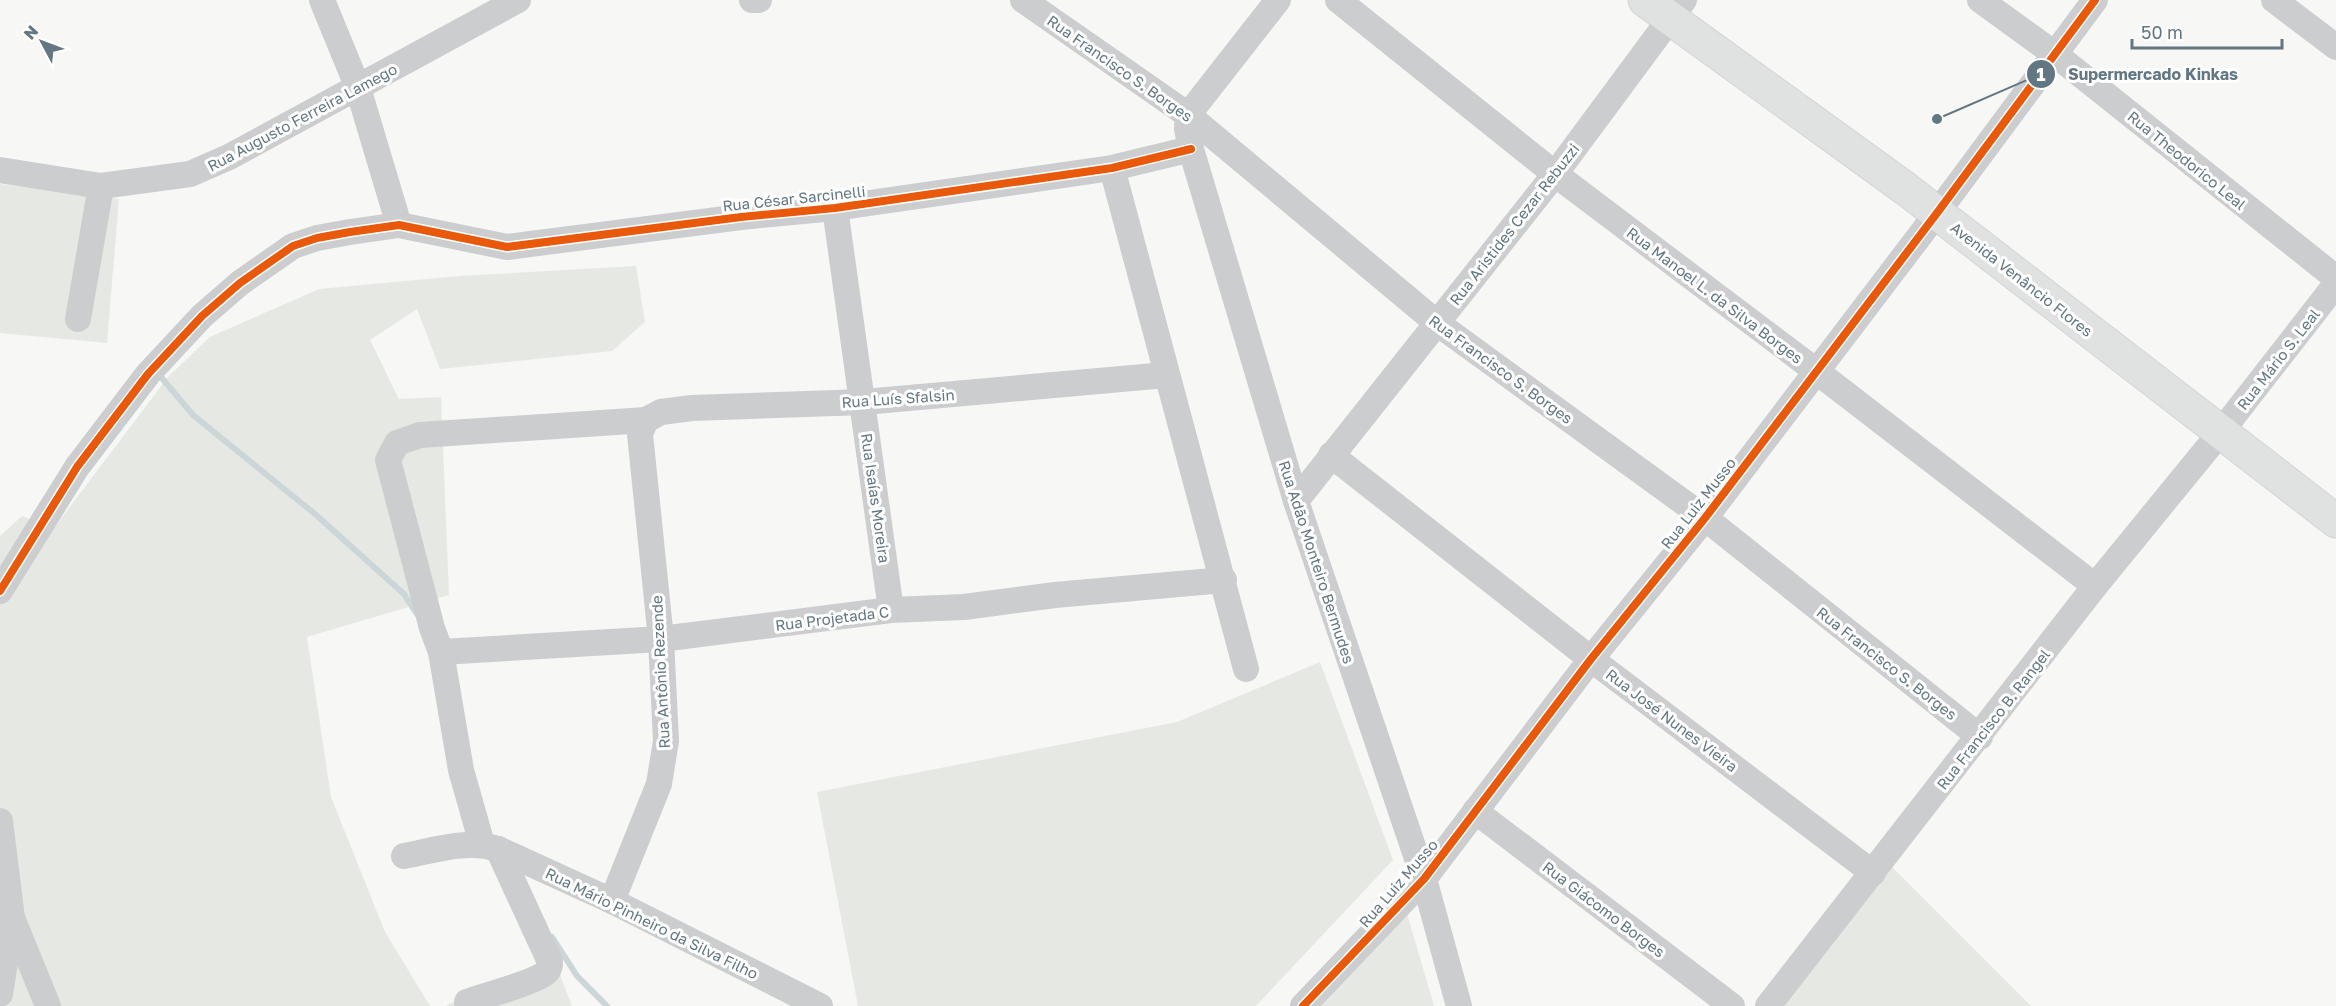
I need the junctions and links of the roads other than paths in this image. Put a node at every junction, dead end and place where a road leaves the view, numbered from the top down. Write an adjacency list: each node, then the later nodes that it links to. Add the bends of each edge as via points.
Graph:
1 (322, 0): 14 (street)
2 (518, 0): 14 (street, Rua Augusto Ferreira Lamego)
3 (752, 0): 4 (street)
4 (759, 0)
5 (1023, 0): 15 (street, Rua Francisco S. Borges)
6 (1278, 0): 15 (street)
7 (1338, 0): 19 (street, Rua Manoel L. da Silva Borges)
8 (1980, 0): 13 (street, Rua Theodorico Leal)
9 (2095, 0): 13 (street, Rua Luiz Musso)
10 (2274, 0): 12 (street)
11 (1666, 6): 19 (street, Rua Aristides Cezar Rebuzzi); 22 (main road, Avenida Venâncio Flores)
12 (2336, 47)
13 (2056, 55): 22 (street, Rua Luiz Musso); 24 (street, Rua Theodorico Leal)
14 (358, 88): 20 (street, Rua Augusto Ferreira Lamego, via 229,158 190,174); 23 (street)
15 (1188, 115): 16 (street, Rua Adão Monteiro Bermudes); 27 (street, Rua Francisco S. Borges)
16 (1191, 149): 17 (street, Rua César Sarcinelli); 34 (street, Rua Adão Monteiro Bermudes)
17 (1112, 168): 21 (street, Rua César Sarcinelli); 29 (street)
18 (0, 170): 20 (street, Rua Augusto Ferreira Lamego)
19 (1555, 174): 27 (street, Rua Aristides Cezar Rebuzzi); 28 (street, Rua Manoel L. da Silva Borges)
20 (101, 186): 26 (street)
21 (836, 208): 23 (street, Rua César Sarcinelli, via 507,247); 30 (street, Rua Isaías Moreira)
22 (1937, 213): 28 (street, Rua Luiz Musso); 32 (main road, Avenida Venâncio Flores)
23 (399, 225): 39 (street, via 317,238 293,246 202,316 148,374 89,450)
24 (2336, 278)
25 (2336, 284): 32 (street, Rua Mário S. Leal)
26 (78, 319)
27 (1437, 323): 33 (street, Rua Aristides Cezar Rebuzzi); 35 (street, Rua Francisco S. Borges)
28 (1816, 371): 35 (street, Rua Luiz Musso); 38 (street, Rua Manoel L. da Silva Borges)
29 (1166, 375): 30 (street, Rua Luís Sfalsin); 37 (street)
30 (864, 402): 31 (street, Rua Luís Sfalsin, via 692,408 661,412); 40 (street, Rua Isaías Moreira)
31 (643, 427): 41 (street, Rua Antônio Rezende); 42 (street, Rua Luís Sfalsin, via 420,435 397,443 388,460)
32 (2220, 433): 36 (main road, Avenida Venâncio Flores); 38 (street, Rua Francisco B. Rangel)
33 (1331, 455): 34 (street, Rua Aristides Cezar Rebuzzi); 43 (street, Rua José Nunes Vieira)
34 (1296, 501): 51 (street, Rua Adão Monteiro Bermudes)
35 (1705, 518): 43 (street, Rua Luiz Musso); 45 (street, Rua Francisco S. Borges)
36 (2336, 521)
37 (1224, 580): 40 (street, Rua Projetada C, via 1055,595 964,608); 44 (street)
38 (2095, 586): 45 (street, Rua Francisco B. Rangel)
39 (0, 591)
40 (891, 610): 41 (street, Rua Projetada C)
41 (661, 639): 42 (street, Rua Projetada C); 52 (street, Rua Antônio Rezende, via 664,763)
42 (441, 652): 48 (street, Rua Luís Sfalsin, via 461,770)
43 (1591, 659): 46 (street, Rua Luiz Musso); 50 (street, Rua José Nunes Vieira)
44 (1246, 669)
45 (1980, 736): 50 (street, Rua Francisco B. Rangel)
46 (1475, 811): 51 (street, Rua Luiz Musso); 60 (street, Rua Giácomo Borges)
47 (0, 821): 53 (street)
48 (490, 846): 49 (street); 52 (street, Rua Mário Pinheiro da Silva Filho); 55 (street, Rua Luís Sfalsin, via 550,962 545,974)
49 (404, 856)
50 (1873, 873): 61 (street, Rua Francisco B. Rangel)
51 (1424, 879): 58 (street, Rua Luiz Musso); 59 (street, Rua Adão Monteiro Bermudes)
52 (612, 901): 57 (street, Rua Mário Pinheiro da Silva Filho)
53 (12, 918): 54 (street); 56 (street)
54 (0, 994)
55 (467, 1002)
56 (48, 1006)
57 (820, 1006)
58 (1303, 1006)
59 (1459, 1006)
60 (1732, 1006)
61 (1768, 1006)

